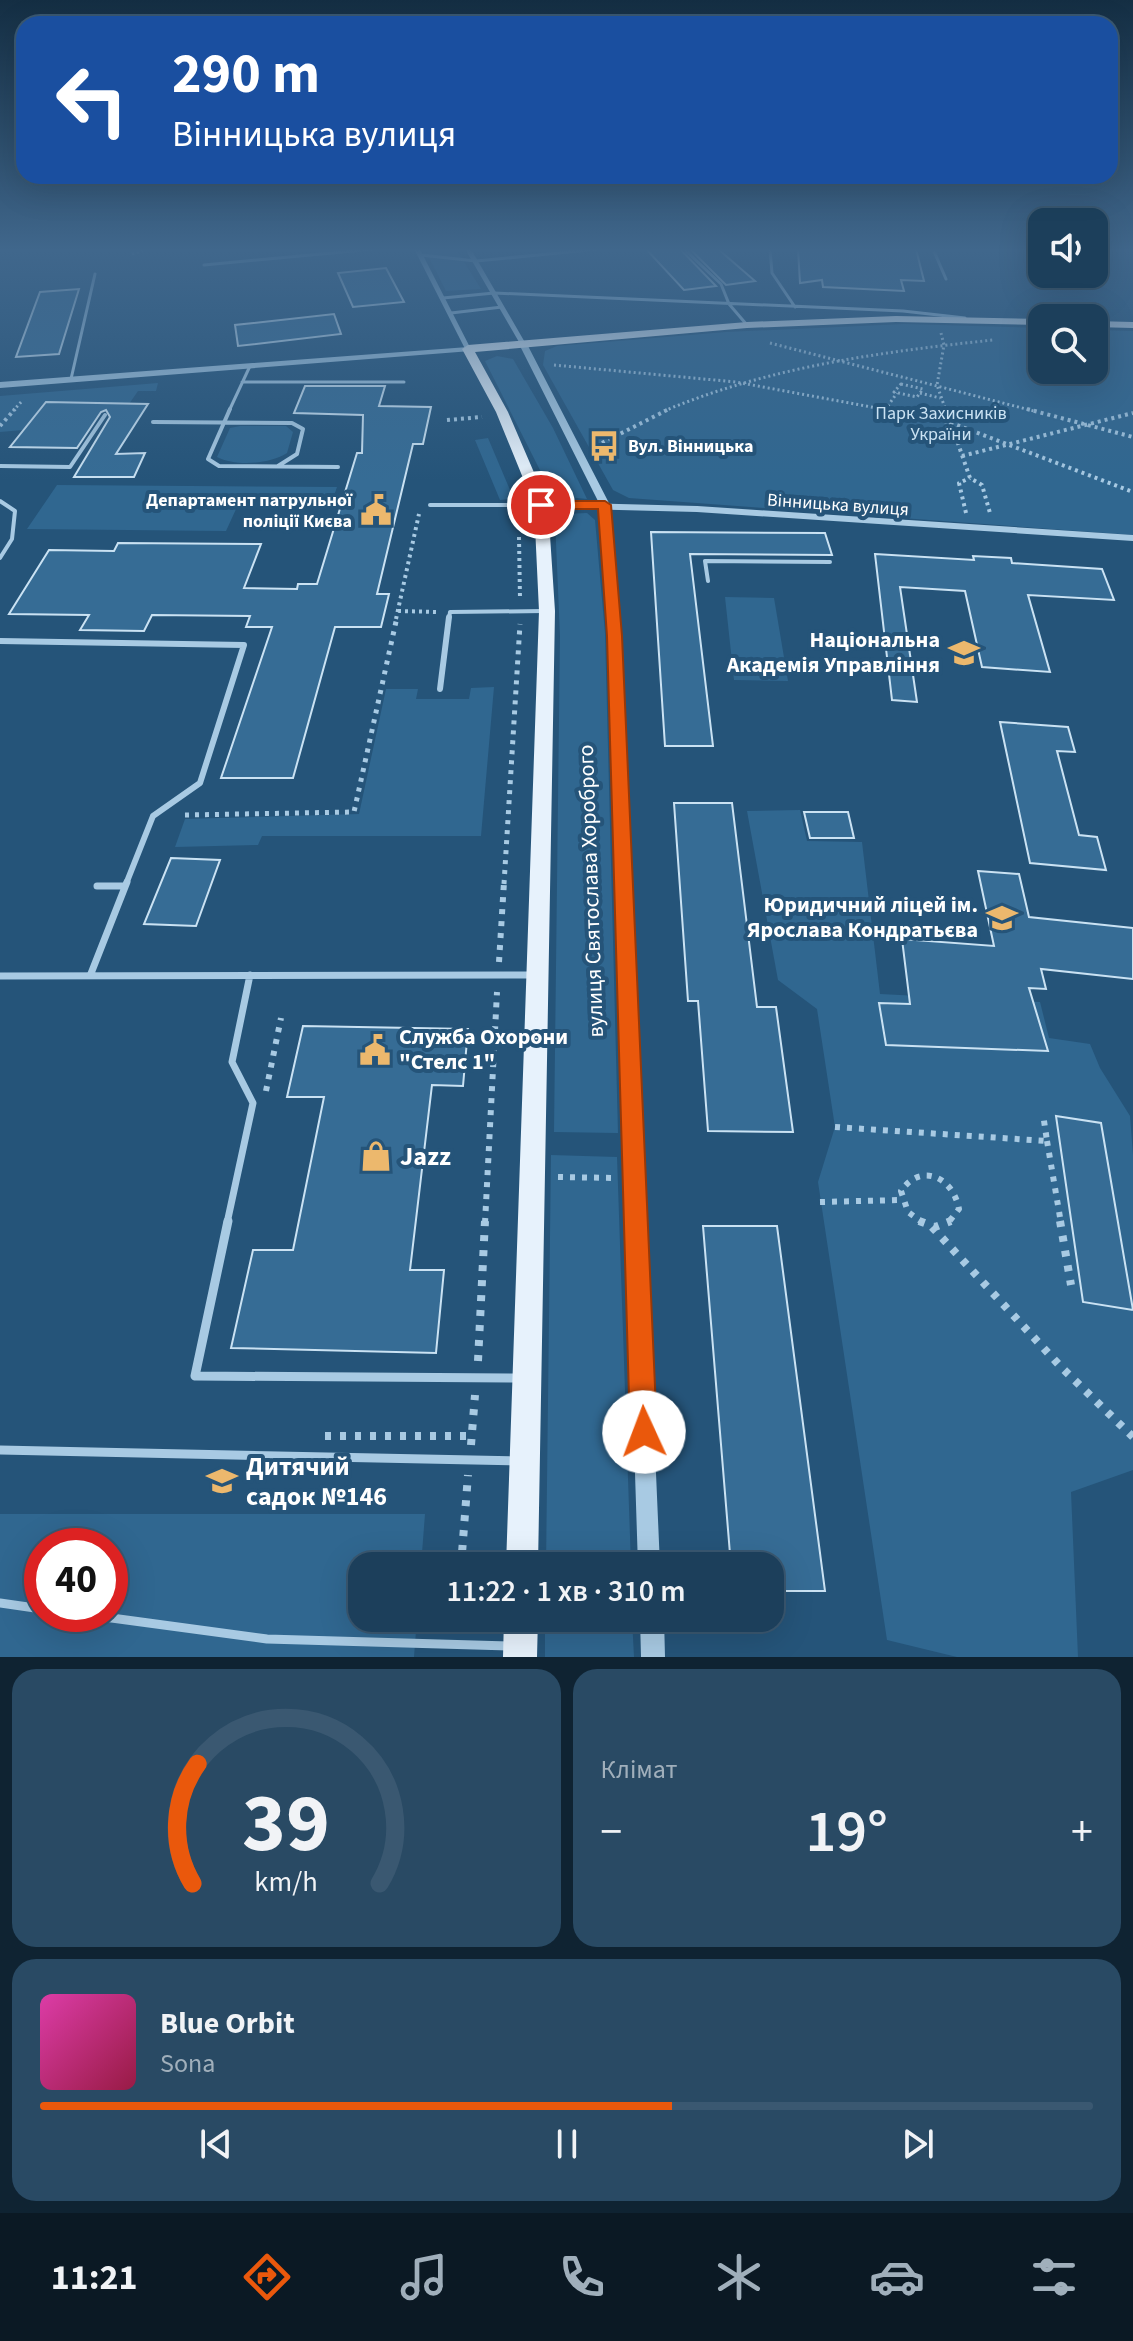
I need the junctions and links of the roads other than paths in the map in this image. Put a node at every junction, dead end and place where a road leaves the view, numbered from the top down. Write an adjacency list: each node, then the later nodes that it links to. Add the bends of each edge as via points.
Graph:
1 (83, 326): 8 (lane)
2 (457, 326): 6 (street, вулиця Святослава Хороброго)
3 (513, 326): 5 (street, вулиця Святослава Хороброго)
4 (731, 326): 5 (main road)
5 (523, 344): 6 (main road); 21 (street, вулиця Святослава Хороброго)
6 (468, 349): 7 (street); 20 (main road, вулиця Святослава Хороброго, via 502,412)
7 (250, 366): 8 (street); 9 (lane)
8 (71, 379): 11 (street)
9 (242, 382): 10 (lane); 14 (lane)
10 (404, 382)
11 (0, 385)
12 (105, 415): 15 (lane, via 70,467)
13 (153, 422): 14 (lane)
14 (224, 422): 16 (lane, via 208,459 219,466); 16 (lane, via 292,423 303,429 297,454)
15 (0, 466)
16 (278, 466): 17 (lane)
17 (338, 467)
18 (0, 501): 23 (lane, via 15,511 12,539)
19 (430, 505): 20 (lane)
20 (541, 505): 21 (street, Вінницька вулиця); 26 (main road, вулиця Святослава Хороброго)
21 (605, 505): 22 (street, Вінницька вулиця); 39 (street, вулиця Святослава Хороброго)
22 (1133, 538)
23 (0, 558)
24 (830, 562): 25 (lane, via 705,561)
25 (708, 581)
26 (547, 611): 28 (lane, via 450,612); 32 (main road, вулиця Святослава Хороброго)
27 (0, 641): 30 (lane, via 244,645 200,783 153,816)
28 (440, 689)
29 (97, 886): 30 (lane)
30 (125, 886): 34 (lane)
31 (250, 975): 32 (lane); 34 (lane); 35 (lane, via 232,1062 253,1103 195,1376)
32 (539, 975): 35 (main road, вулиця Святослава Хороброго)
33 (0, 976): 34 (lane)
34 (90, 976)
35 (528, 1378): 37 (main road, вулиця Святослава Хороброго)
36 (0, 1450): 37 (lane)
37 (525, 1461): 38 (main road, вулиця Святослава Хороброго)
38 (522, 1552)
39 (648, 1552)
40 (0, 1603): 41 (lane)
41 (24, 1606)
42 (128, 1620): 44 (lane, via 267,1639)
43 (652, 1632): 45 (street)
44 (520, 1640)
45 (653, 1657)

